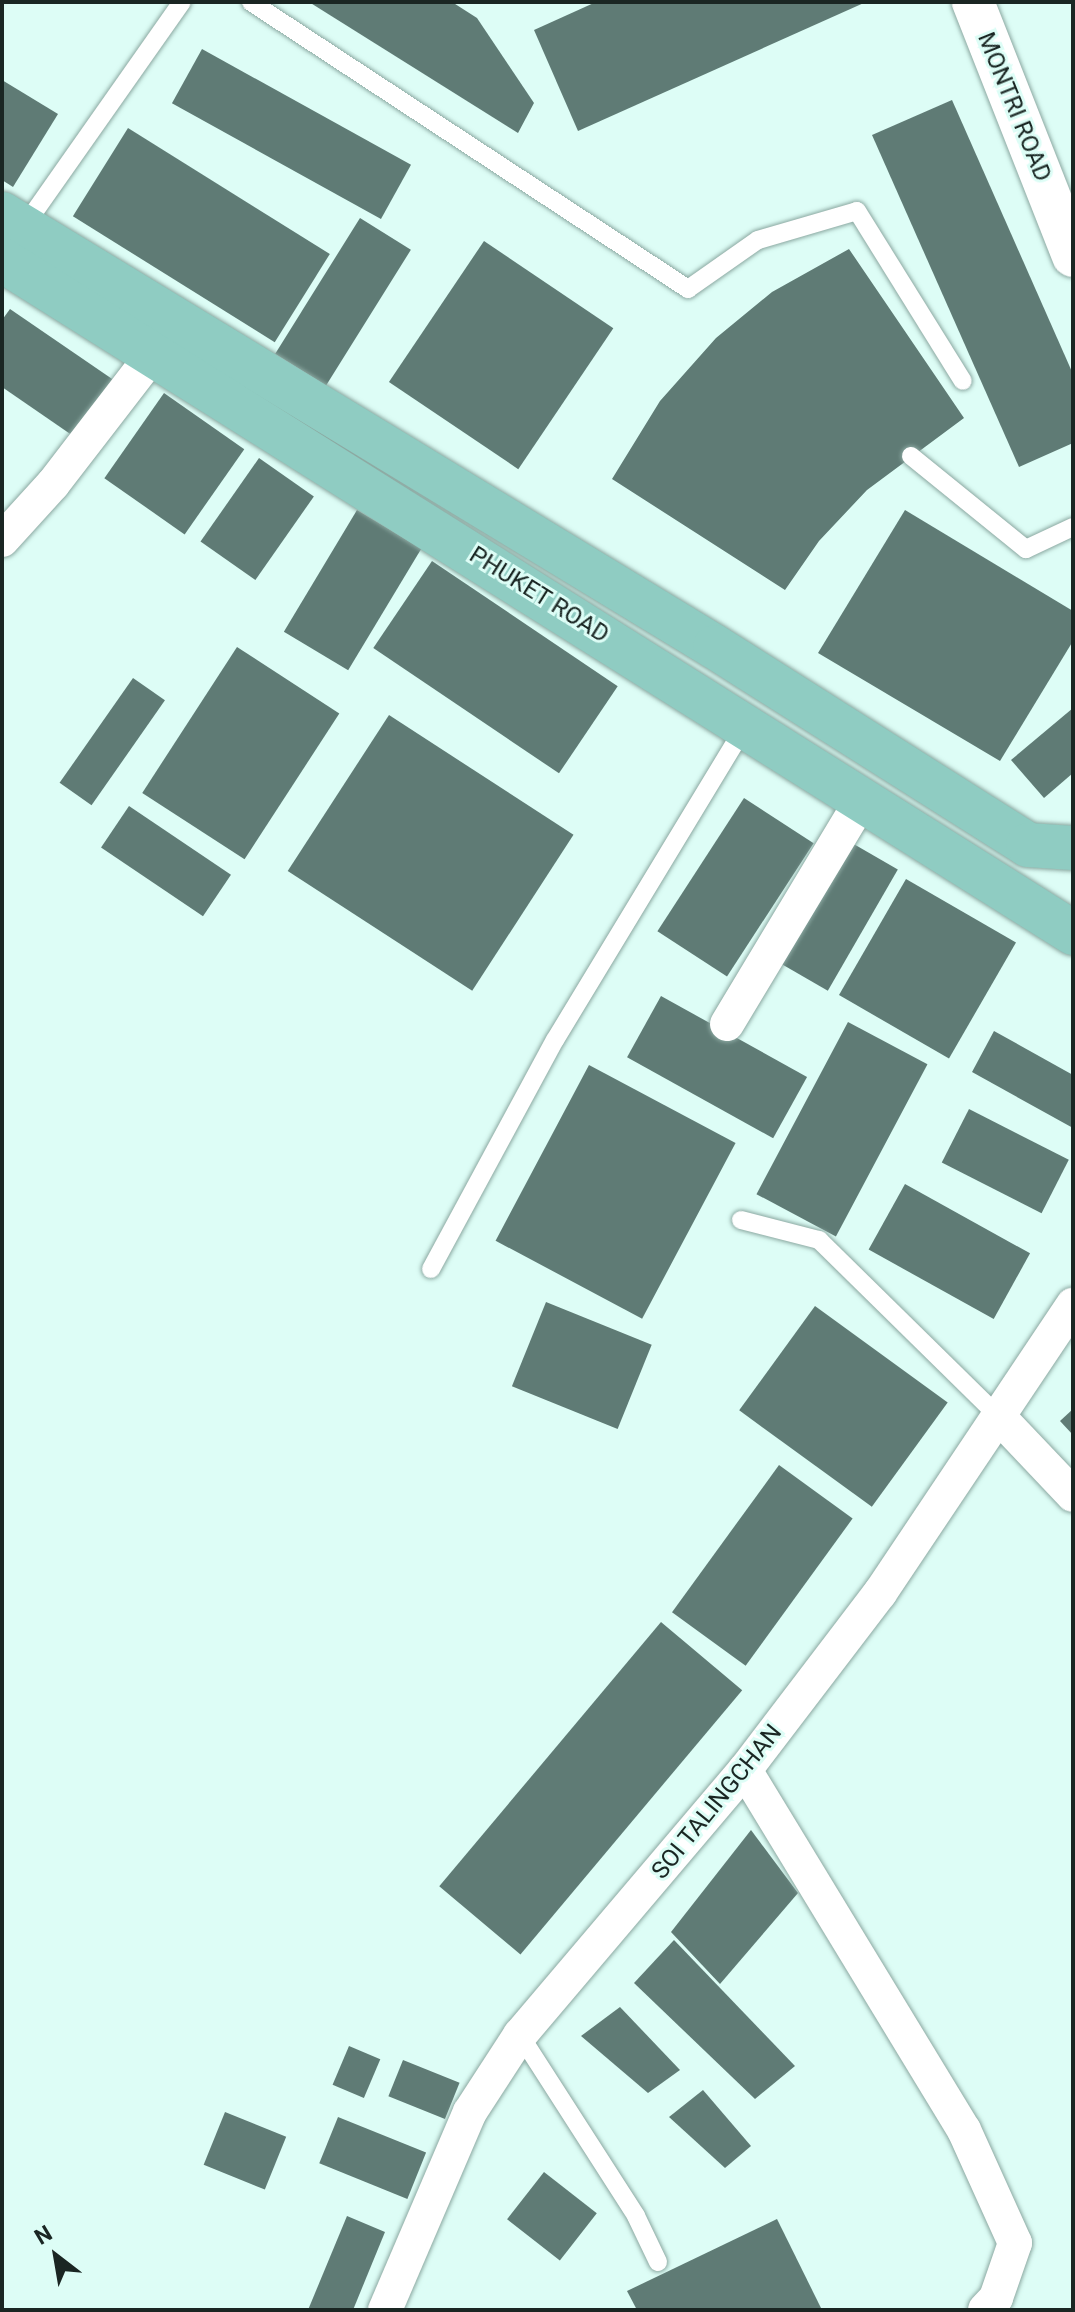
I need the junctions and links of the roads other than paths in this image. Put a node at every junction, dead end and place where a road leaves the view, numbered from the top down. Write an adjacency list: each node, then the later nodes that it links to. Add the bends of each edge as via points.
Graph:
1 (182, 2): 4 (lane)
2 (251, 2): 7 (lane, via 688,289 758,240 857,211)
3 (973, 2): 5 (street, MONTRI ROAD)
4 (7, 240): 6 (main road, PHUKET ROAD)
5 (1073, 256)
6 (164, 338): 9 (main road, PHUKET ROAD); 11 (street, via 53,484); 12 (main road, PHUKET ROAD)
7 (963, 381)
8 (911, 456): 10 (lane, via 1026,549)
9 (502, 519): 12 (main road); 13 (main road, PHUKET ROAD)
10 (1073, 527)
11 (2, 540)
12 (478, 557): 14 (main road, PHUKET ROAD)
13 (715, 647): 14 (main road); 18 (main road, PHUKET ROAD)
14 (690, 689): 15 (main road, PHUKET ROAD)
15 (746, 724): 16 (main road, PHUKET ROAD); 23 (lane, via 555,1040)
16 (861, 801): 20 (main road, PHUKET ROAD); 21 (street)
17 (1073, 828): 18 (main road)
18 (1028, 845): 19 (main road, PHUKET ROAD)
19 (1073, 848)
20 (1073, 933)
21 (727, 1024)
22 (741, 1220): 25 (lane, via 819,1240)
23 (431, 1269)
24 (1073, 1305): 25 (street, SOI TALINGCHAN)
25 (1000, 1418): 26 (street); 27 (street, SOI TALINGCHAN, via 880,1593)
26 (1073, 1495)
27 (745, 1770): 28 (street, SOI TALINGCHAN); 31 (street, via 964,2130 1015,2243 996,2298)
28 (520, 2035): 29 (lane, via 636,2216); 30 (street, SOI TALINGCHAN, via 470,2112)
29 (658, 2262)
30 (385, 2310)
31 (985, 2310)

